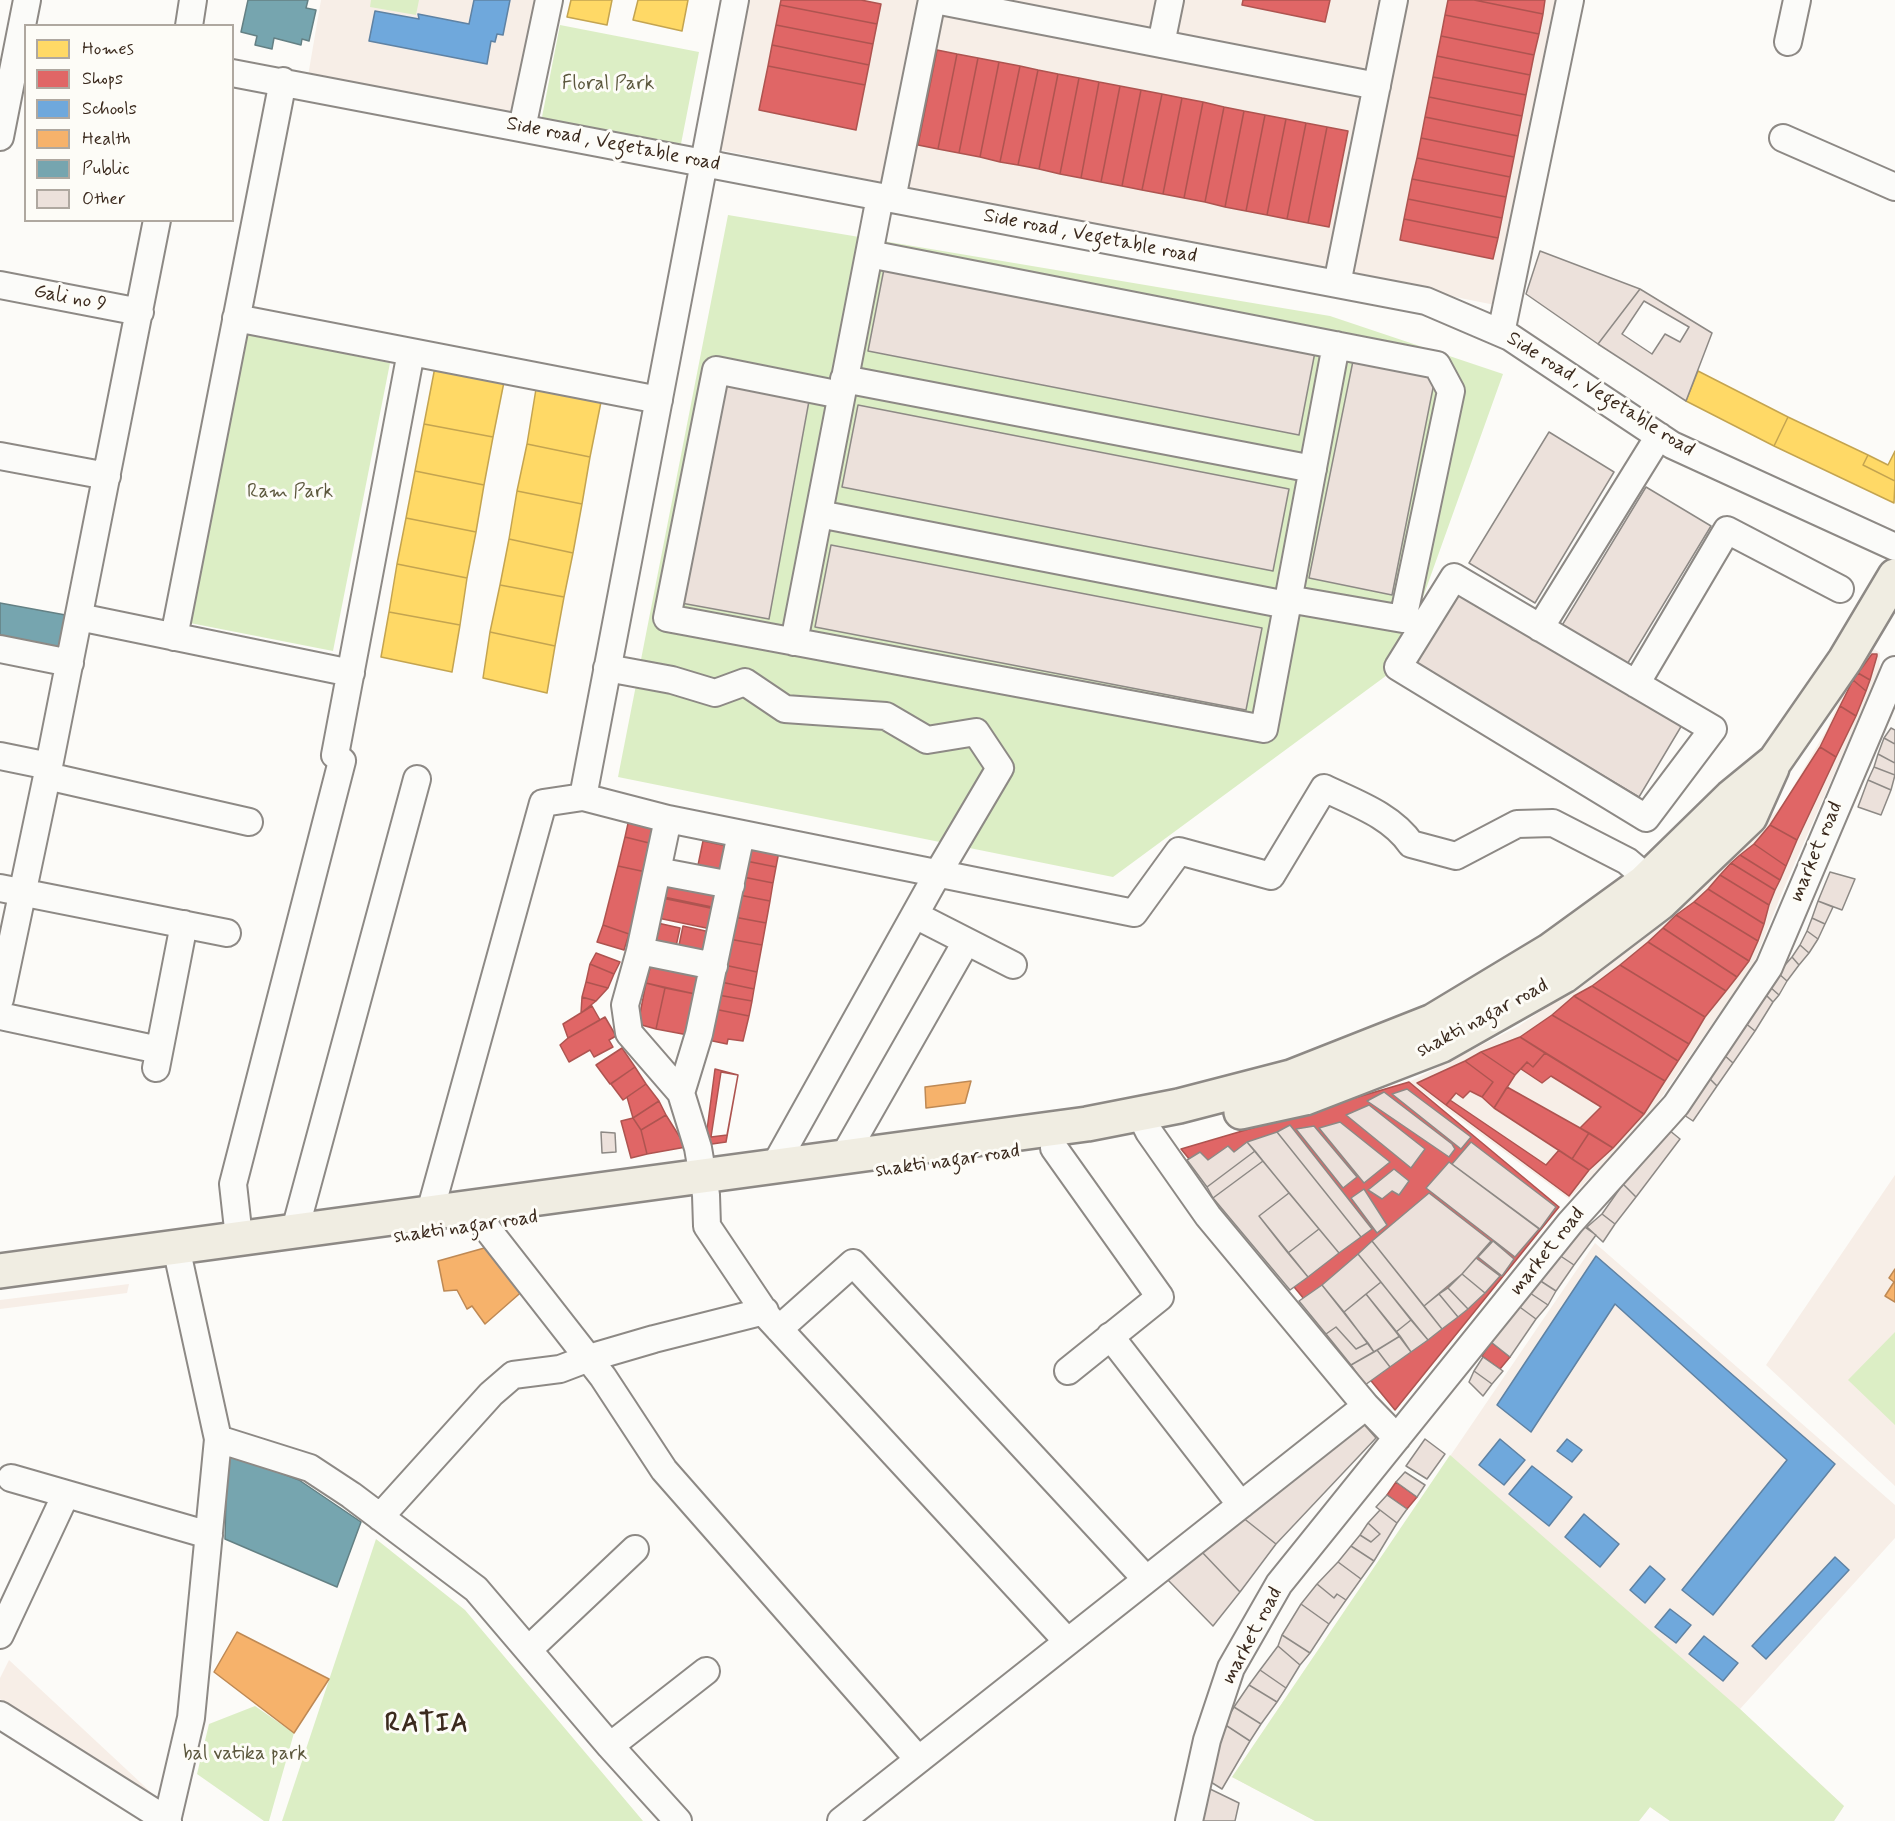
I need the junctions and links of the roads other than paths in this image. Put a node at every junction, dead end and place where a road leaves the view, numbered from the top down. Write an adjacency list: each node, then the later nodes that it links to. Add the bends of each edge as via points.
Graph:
1 (27, 0): 17 (street)
2 (193, 0): 10 (street)
3 (549, 0): 16 (street)
4 (735, 0): 19 (street)
5 (933, 0): 12 (street); 21 (street)
6 (1170, 0): 12 (street)
7 (1394, 0): 15 (street)
8 (1570, 0): 28 (street)
9 (1797, 0): 11 (street)
10 (189, 24)
11 (1788, 42)
12 (1161, 44): 15 (street)
13 (234, 73): 14 (street, Side road , Vegetable road)
14 (283, 81): 16 (street, Side road , Vegetable road); 27 (street)
15 (1377, 86): 24 (street)
16 (522, 128): 19 (street, Side road , Vegetable road)
17 (0, 137)
18 (1783, 138): 20 (street)
19 (704, 163): 21 (street, Side road , Vegetable road); 32 (street)
20 (1895, 187)
21 (886, 198): 23 (street); 24 (street, Side road , Vegetable road)
22 (157, 222): 26 (street)
23 (869, 254): 29 (street); 31 (street)
24 (1336, 284): 28 (street, Side road , Vegetable road, via 1426,301)
25 (0, 285): 26 (street, Gali no 9)
26 (140, 312): 36 (street)
27 (236, 318): 30 (street); 44 (street)
28 (1501, 333): 33 (street, Side road , Vegetable road)
29 (1336, 345): 35 (street); 41 (street, via 1437,365 1451,391 1403,619)
30 (411, 352): 32 (street); 50 (street)
31 (843, 387): 35 (street); 37 (street); 45 (street, via 716,370 667,618)
32 (659, 400): 48 (street)
33 (1659, 436): 38 (street, Side road , Vegetable road); 43 (street)
34 (0, 456): 36 (street)
35 (1313, 469): 41 (street)
36 (107, 476): 42 (street)
37 (819, 514): 41 (street); 45 (street)
38 (1895, 547)
39 (1895, 576): 53 (main road, via 1845,660)
40 (1840, 589): 51 (street, via 1727,530)
41 (1287, 602): 45 (street, via 1263,729)
42 (79, 617): 44 (street); 47 (street)
43 (1540, 628): 51 (street); 51 (street, via 1454,577 1398,667 1646,818 1713,729)
44 (174, 637): 50 (street)
45 (794, 642)
46 (0, 649): 47 (street)
47 (70, 663): 54 (street)
48 (608, 668): 56 (street); 61 (street, via 715,693 745,682 785,709 886,716 927,740 976,732 1000,768)
49 (1895, 670): 92 (street, market road, via 1769,967 1676,1105 1570,1223)
50 (351, 673): 83 (street, via 335,755 342,761 233,1184)
51 (1636, 684)
52 (0, 756): 54 (street)
53 (1775, 761): 62 (main road, via 1731,797); 75 (main road, shakti nagar road, via 1750,818 1660,903 1564,976 1442,1045 1305,1098)
54 (48, 771): 58 (street); 64 (street)
55 (417, 779): 82 (street)
56 (583, 797): 57 (street); 80 (street, via 543,802)
57 (668, 819): 59 (street); 60 (street)
58 (249, 822)
59 (741, 834): 61 (street); 63 (street)
60 (657, 871): 63 (street); 69 (street)
61 (938, 873): 62 (street, via 1134,913 1179,851 1271,876 1324,788 1376,813 1402,831 1411,844 1456,856 1517,824 1553,823 1627,861); 65 (street)
62 (1647, 878): 75 (main road, via 1549,951 1433,1021 1292,1077 1179,1106)
63 (730, 885): 71 (street)
64 (11, 890): 66 (street); 72 (street)
65 (915, 915): 68 (street); 78 (street)
66 (184, 924): 67 (street); 73 (street, via 158,1059)
67 (227, 933)
68 (966, 942): 70 (street); 77 (street)
69 (640, 951): 71 (street); 74 (street, via 625,1005 629,1033)
70 (1013, 965)
71 (714, 966): 74 (street)
72 (0, 999)
73 (0, 1016)
74 (681, 1093): 79 (street, via 698,1148)
75 (1145, 1123): 76 (main road, shakti nagar road, via 1109,1140); 77 (main road, via 1087,1124); 91 (street, via 1208,1216)
76 (1054, 1148): 79 (main road, shakti nagar road); 88 (street, via 1160,1297)
77 (844, 1156): 78 (main road)
78 (775, 1166): 79 (main road)
79 (704, 1185): 80 (main road); 81 (main road, shakti nagar road); 87 (street, via 707,1226)
80 (430, 1212): 82 (main road)
81 (486, 1226): 84 (main road, shakti nagar road); 89 (street)
82 (295, 1230): 83 (main road)
83 (239, 1238): 84 (main road)
84 (178, 1257): 85 (main road); 86 (main road, shakti nagar road); 93 (street)
85 (0, 1271)
86 (0, 1290)
87 (772, 1320): 89 (street); 100 (street, via 853,1263); 103 (street)
88 (1110, 1336): 90 (street); 96 (street)
89 (589, 1358): 97 (street, via 560,1369 513,1375); 108 (street, via 664,1470)
90 (1068, 1371)
91 (1366, 1406): 92 (street); 96 (street)
92 (1397, 1438): 112 (street, market road, via 1280,1584 1231,1668 1207,1740)
93 (219, 1439): 97 (street, via 310,1468); 98 (street)
94 (11, 1478): 95 (street)
95 (66, 1494): 98 (street); 101 (street)
96 (1240, 1505): 100 (street)
97 (380, 1516): 104 (street, via 476,1589)
98 (209, 1535): 110 (street, via 191,1718)
99 (635, 1550): 104 (street)
100 (1146, 1579): 103 (street)
101 (8, 1595): 102 (street)
102 (0, 1635)
103 (1067, 1641): 108 (street)
104 (528, 1650): 107 (street)
105 (706, 1671): 107 (street)
106 (0, 1715): 110 (street)
107 (610, 1746): 111 (street)
108 (918, 1759): 109 (street)
109 (856, 1818)
110 (167, 1821)
111 (678, 1821)
112 (1189, 1821)

